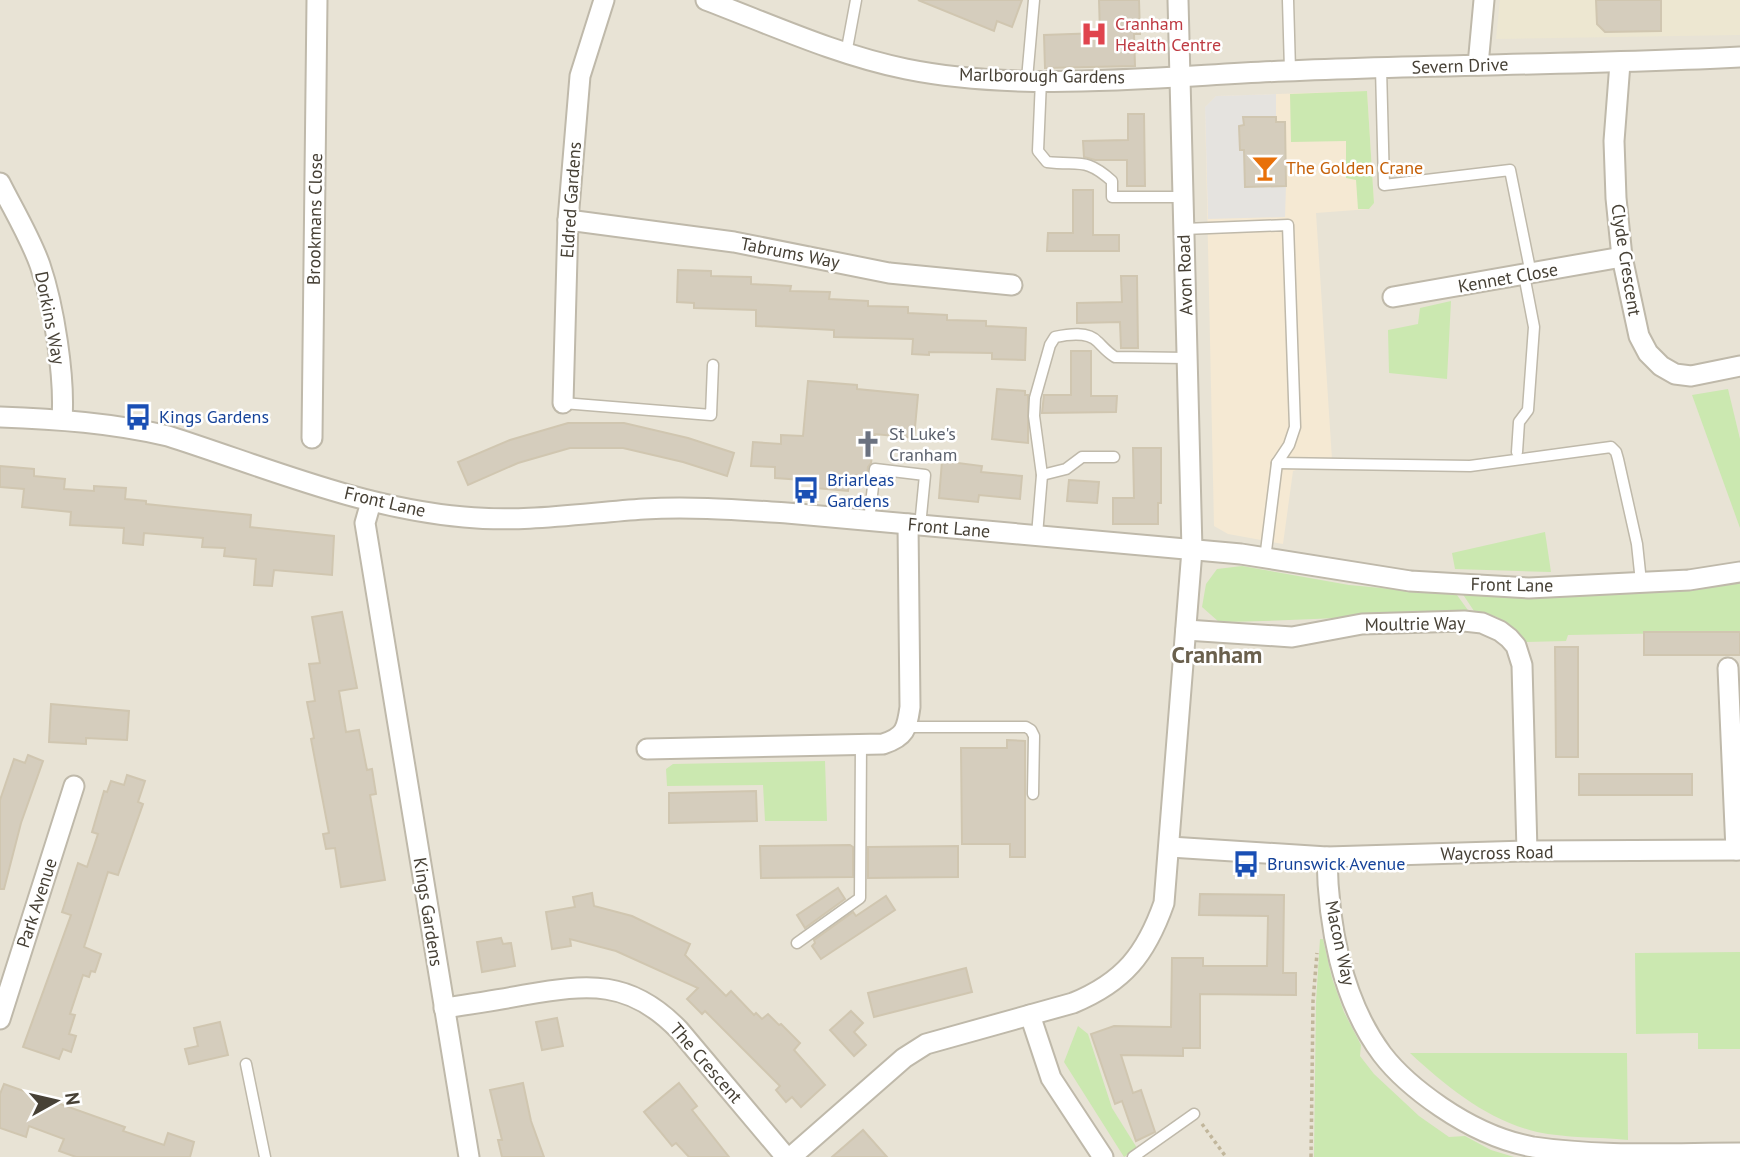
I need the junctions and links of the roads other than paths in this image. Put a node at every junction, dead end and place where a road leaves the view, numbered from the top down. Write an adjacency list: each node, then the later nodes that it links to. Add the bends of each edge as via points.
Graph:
1 (317, 0): 31 (street, Brookmans Close)
2 (604, 0): 19 (street, Eldred Gardens, via 580,76)
3 (706, 0): 9 (street, Marlborough Gardens)
4 (856, 0): 9 (lane)
5 (1034, 0): 16 (lane)
6 (1178, 0): 15 (street, Avon Road)
7 (1288, 0): 14 (lane)
8 (1484, 0): 12 (street)
9 (846, 54): 16 (street, Marlborough Gardens, via 907,69 981,79)
10 (1740, 57): 11 (street, Severn Drive)
11 (1620, 63): 12 (street, Severn Drive); 21 (street, Clyde Crescent, via 1614,141)
12 (1478, 65): 13 (street, Severn Drive)
13 (1381, 68): 14 (street, Severn Drive); 22 (lane, via 1384,185 1510,170)
14 (1290, 70): 15 (street, Severn Drive)
15 (1180, 75): 16 (street, Marlborough Gardens); 18 (street, Avon Road)
16 (1034, 80): 18 (lane, via 1038,152 1047,162 1097,167 1112,181 1112,197)
17 (0, 183): 30 (street, Dorkins Way, via 48,292 64,394)
18 (1184, 197): 20 (street, Avon Road)
19 (568, 220): 23 (street, Tabrums Way, via 734,242 889,273); 28 (street, Eldred Gardens)
20 (1184, 229): 25 (street, Avon Road); 34 (lane, via 1288,225 1295,427)
21 (1622, 257): 22 (street, Kennet Close); 27 (street, Clyde Crescent, via 1639,336 1661,366 1691,376)
22 (1528, 274): 24 (street, Kennet Close); 32 (lane, via 1534,337 1528,410 1519,422)
23 (1012, 285)
24 (1393, 297)
25 (1187, 358): 35 (lane, via 1115,357 1086,335 1055,337 1035,398); 40 (street, Avon Road)
26 (713, 365): 28 (lane, via 711,415)
27 (1740, 366)
28 (563, 403)
29 (0, 417): 30 (street, Front Lane)
30 (62, 419): 36 (street, Front Lane, via 168,436)
31 (312, 438)
32 (1517, 452)
33 (1114, 457): 35 (lane, via 1082,457 1066,469)
34 (1277, 463): 41 (lane); 43 (lane, via 1470,466 1611,447 1618,459 1637,544)
35 (1042, 475): 39 (lane)
36 (371, 502): 37 (street, Front Lane, via 466,517 516,519 646,509 721,509); 56 (street, Kings Gardens, via 365,523)
37 (869, 522): 38 (street, Front Lane); 38 (lane, via 875,470 925,475)
38 (914, 525): 39 (street, Front Lane); 46 (street)
39 (1037, 536): 40 (street, Front Lane)
40 (1192, 550): 41 (street, Front Lane); 44 (street)
41 (1265, 559): 43 (street, Front Lane, via 1410,581 1529,588)
42 (1740, 572): 43 (street, Front Lane)
43 (1641, 582)
44 (1186, 630): 51 (street); 53 (street, Moultrie Way, via 1292,637 1362,624 1464,621 1500,631 1516,646 1522,665)
45 (1728, 668): 52 (street)
46 (907, 727): 47 (street, via 898,739); 50 (lane, via 1031,730)
47 (861, 744): 48 (street); 55 (lane, via 860,898)
48 (647, 749)
49 (74, 786): 58 (street, Park Avenue)
50 (1034, 794)
51 (1170, 847): 54 (street, Waycross Road); 57 (street, via 1164,903 1156,927 1131,967 1095,994)
52 (1738, 850): 53 (street, Waycross Road)
53 (1527, 851): 54 (street, Waycross Road)
54 (1328, 857): 61 (street, Macon Way, via 1336,939 1360,1015 1381,1053 1429,1099 1494,1136 1530,1146 1591,1153)
55 (797, 943)
56 (444, 1008): 63 (street, Kings Gardens); 64 (street, The Crescent, via 572,987 610,990 643,1001 679,1030)
57 (1030, 1015): 64 (street, via 926,1044); 65 (street, via 1051,1078)
58 (0, 1019)
59 (246, 1064): 62 (lane)
60 (1194, 1114): 66 (lane)
61 (1740, 1153)
62 (265, 1157)
63 (470, 1157)
64 (788, 1157)
65 (1103, 1157)
66 (1133, 1157)

